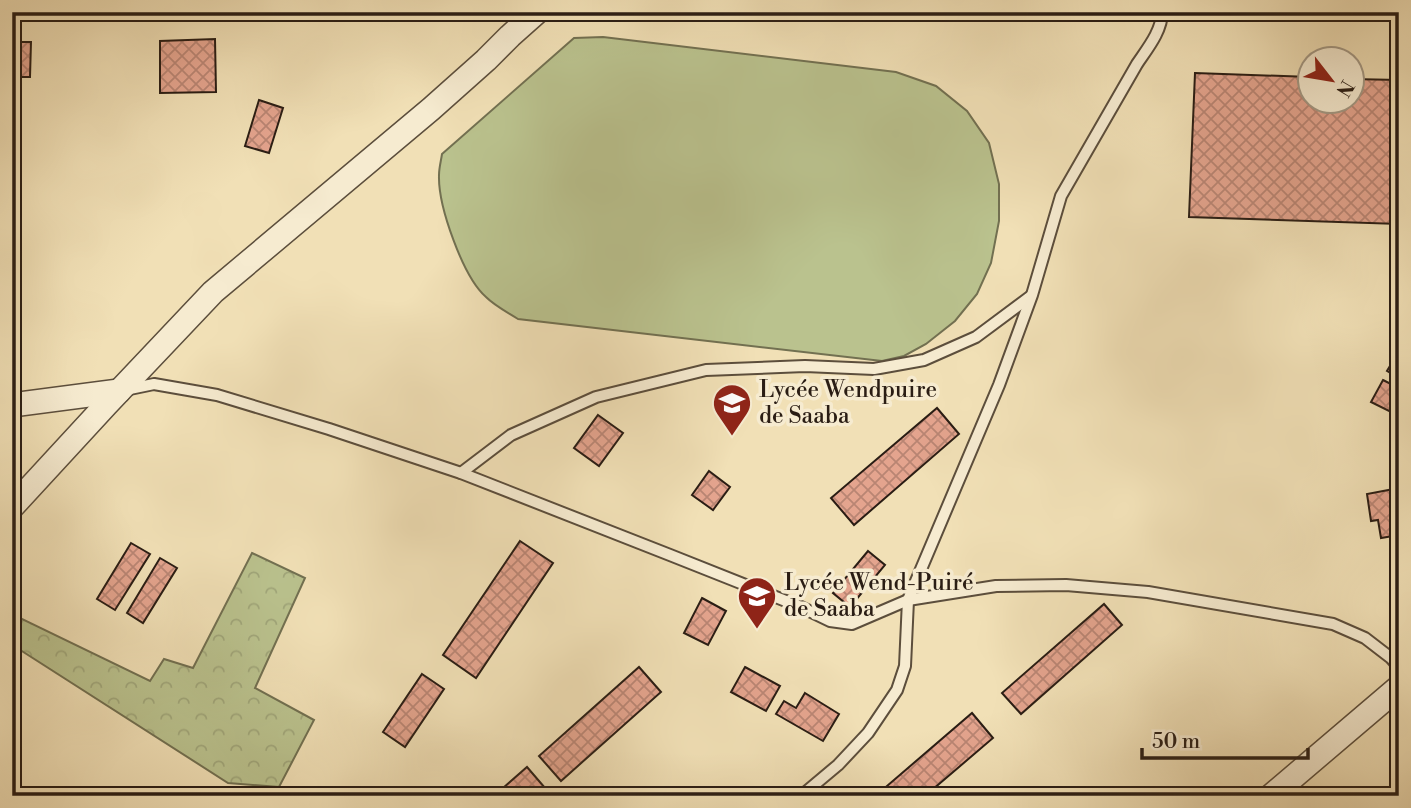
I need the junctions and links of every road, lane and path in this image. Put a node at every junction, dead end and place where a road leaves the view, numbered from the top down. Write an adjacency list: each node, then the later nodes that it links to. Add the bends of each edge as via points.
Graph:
1 (537, 12): 4 (street, via 431,109 213,292)
2 (1162, 12): 3 (lane, via 1151,44 1061,196)
3 (1032, 295): 6 (lane, via 976,337 924,360 874,369 706,370 596,397 511,435); 8 (lane, via 999,386)
4 (119, 391): 5 (street); 6 (lane, via 154,384 216,395); 7 (street)
5 (12, 405)
6 (461, 473): 8 (lane, via 830,621 852,624)
7 (12, 507)
8 (908, 600): 9 (lane, via 996,586 1066,584 1148,592 1333,624 1365,638); 11 (lane, via 905,666 897,690 868,733)
9 (1399, 667)
10 (1399, 687): 12 (street)
11 (801, 796)
12 (1271, 796)

